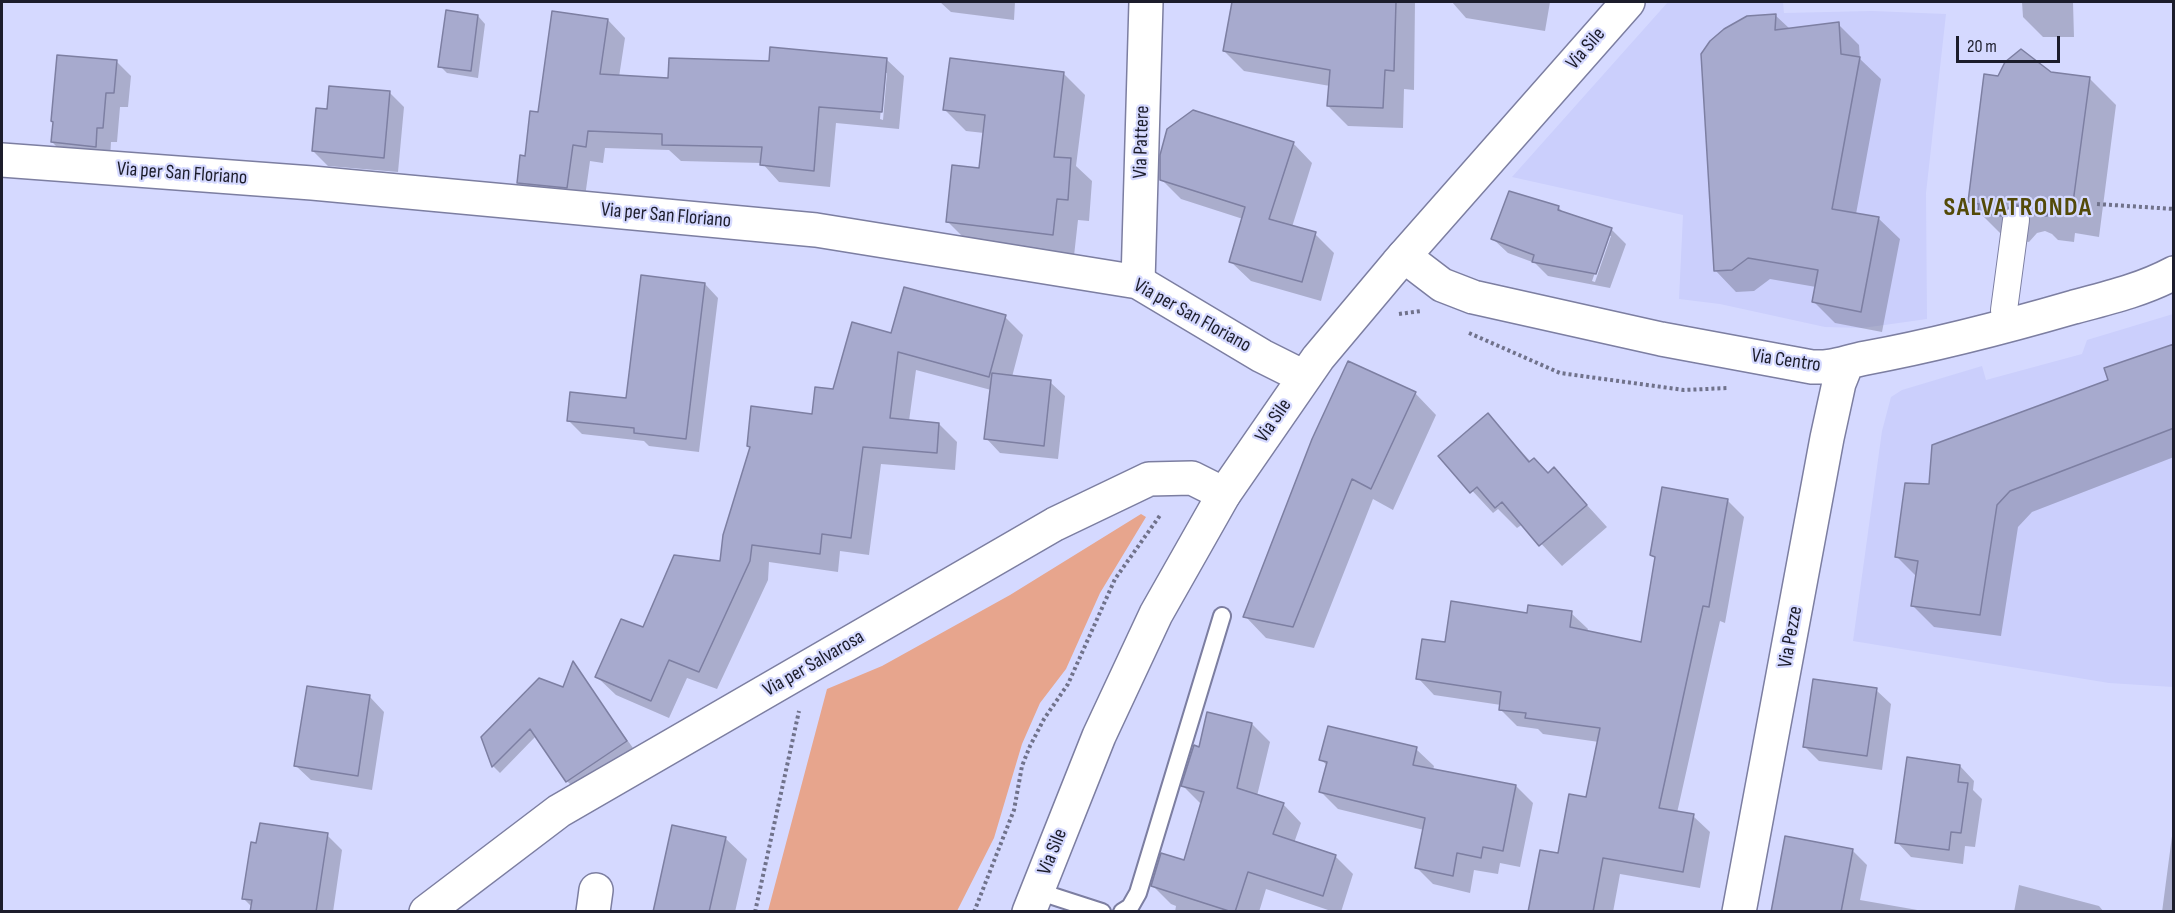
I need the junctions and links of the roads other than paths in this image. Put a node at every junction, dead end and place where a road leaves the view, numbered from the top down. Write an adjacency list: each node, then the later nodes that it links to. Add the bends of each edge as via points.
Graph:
1 (1146, 2): 7 (street, Via Pattere)
2 (1628, 2): 5 (street, Via Sile)
3 (2, 160): 7 (street, Via per San Floriano, via 312,183 816,230)
4 (2016, 220): 8 (street)
5 (1404, 256): 9 (street, Via Centro, via 1442,285 1473,297 1661,339 1812,367); 10 (street, Via Sile)
6 (2174, 273): 9 (street, Via Centro, via 2145,286 2009,326)
7 (1138, 282): 10 (street, Via per San Floriano)
8 (2004, 310)
9 (1847, 363): 17 (street, Via Pezze, via 1827,438)
10 (1304, 377): 11 (street, Via Sile)
11 (1224, 494): 13 (street, Via Sile, via 1156,614 1099,736); 14 (street, Via per Salvarosa, via 1192,478 1149,479 1055,524 559,811)
12 (1222, 616): 16 (lane, via 1138,893)
13 (1033, 901): 15 (lane)
14 (426, 912)
15 (1102, 912)
16 (1122, 912)
17 (1739, 912)

